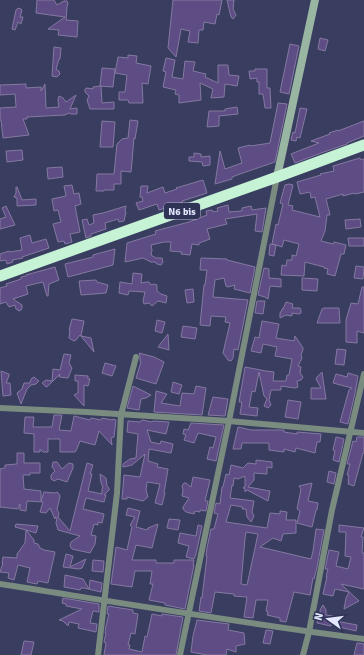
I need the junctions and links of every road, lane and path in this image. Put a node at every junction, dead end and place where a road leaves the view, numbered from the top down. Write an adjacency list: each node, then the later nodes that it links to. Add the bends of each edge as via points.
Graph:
1 (316, 0): 3 (main road)
2 (364, 145): 3 (highway, N6 bis)
3 (277, 177): 4 (highway, N6 bis); 9 (street)
4 (0, 276)
5 (136, 357): 8 (street)
6 (364, 374): 10 (street)
7 (0, 408): 8 (street)
8 (121, 415): 9 (street); 13 (street, via 117,493)
9 (229, 421): 10 (street); 14 (street)
10 (351, 432): 11 (street); 15 (street, via 332,510)
11 (364, 433)
12 (0, 584): 13 (street)
13 (105, 600): 14 (street); 17 (street)
14 (189, 614): 15 (street); 18 (street)
15 (309, 632): 16 (street); 19 (street)
16 (364, 639)
17 (98, 655)
18 (180, 655)
19 (303, 655)

